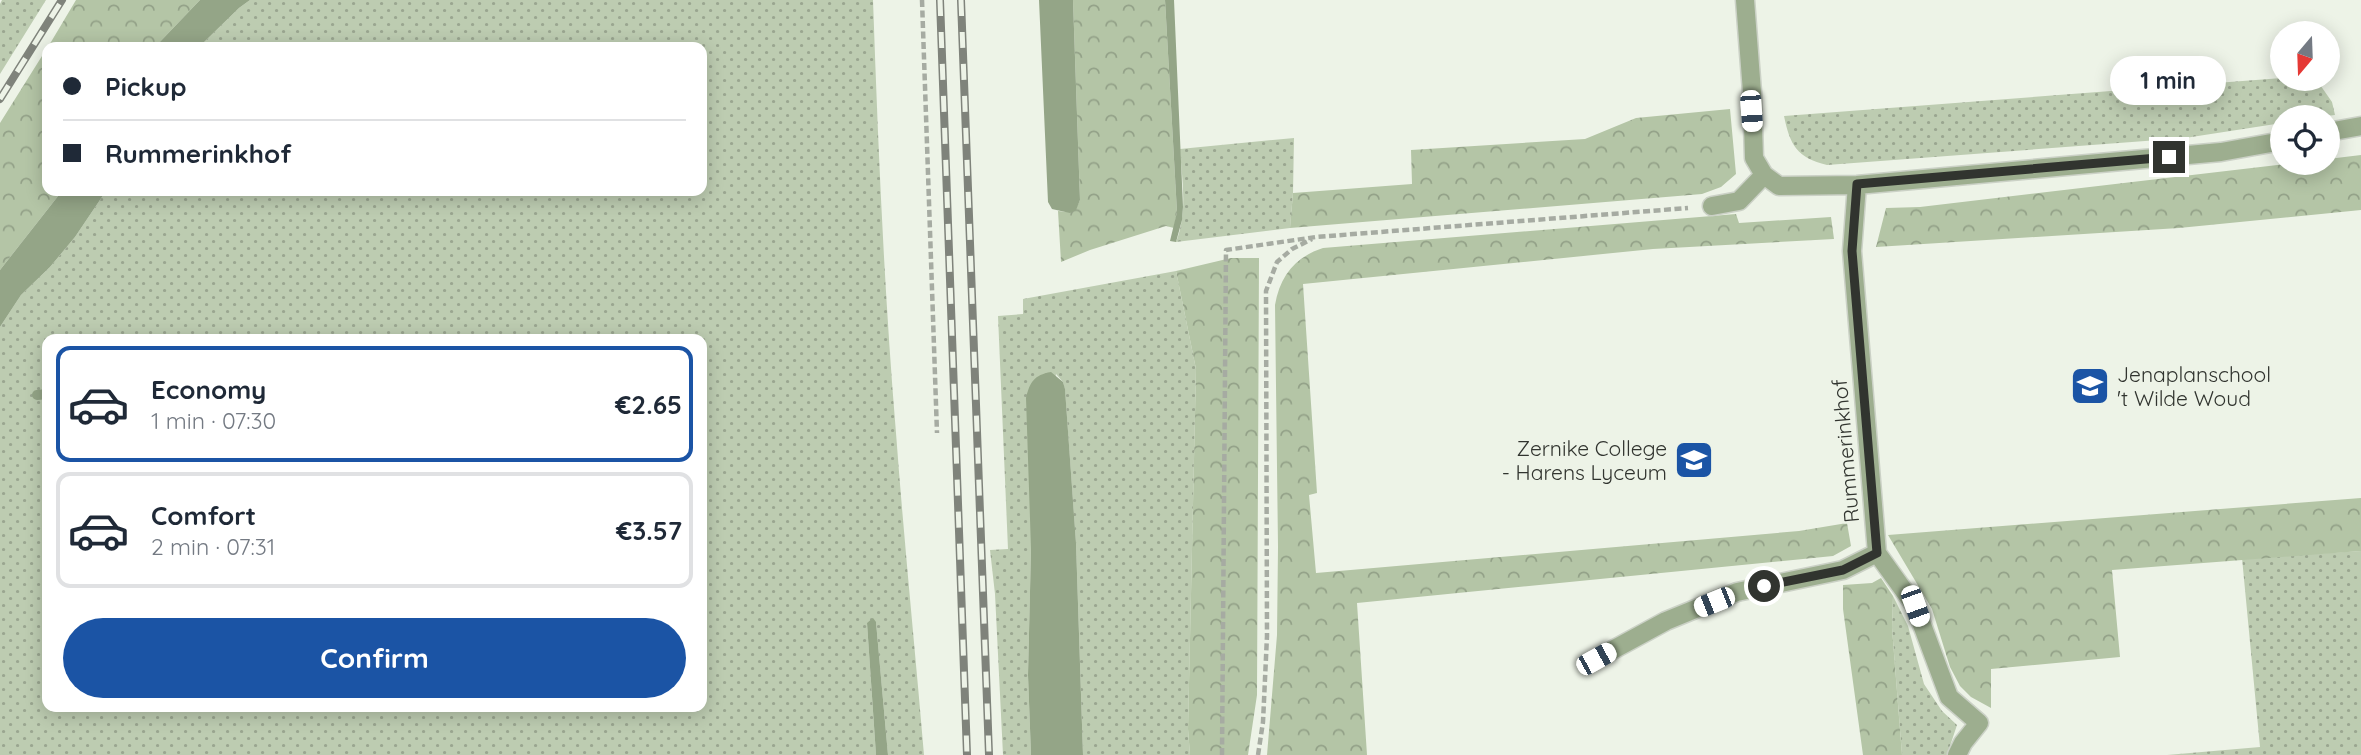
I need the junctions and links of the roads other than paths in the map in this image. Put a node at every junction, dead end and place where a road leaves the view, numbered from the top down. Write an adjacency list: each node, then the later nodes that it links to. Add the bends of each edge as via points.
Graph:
1 (1745, 0): 5 (street, via 1755,158)
2 (2361, 126): 3 (street)
3 (2340, 130)
4 (2270, 143): 6 (street, via 2221,152)
5 (1764, 175): 6 (street, via 1779,186); 7 (street, via 1739,201)
6 (1857, 184): 8 (street, Rummerinkhof, via 1852,251)
7 (1712, 206)
8 (1877, 553): 9 (street, via 1843,570 1737,592 1666,621); 10 (street, via 1915,606 1949,697 1979,723)
9 (1596, 659)
10 (1957, 755)

